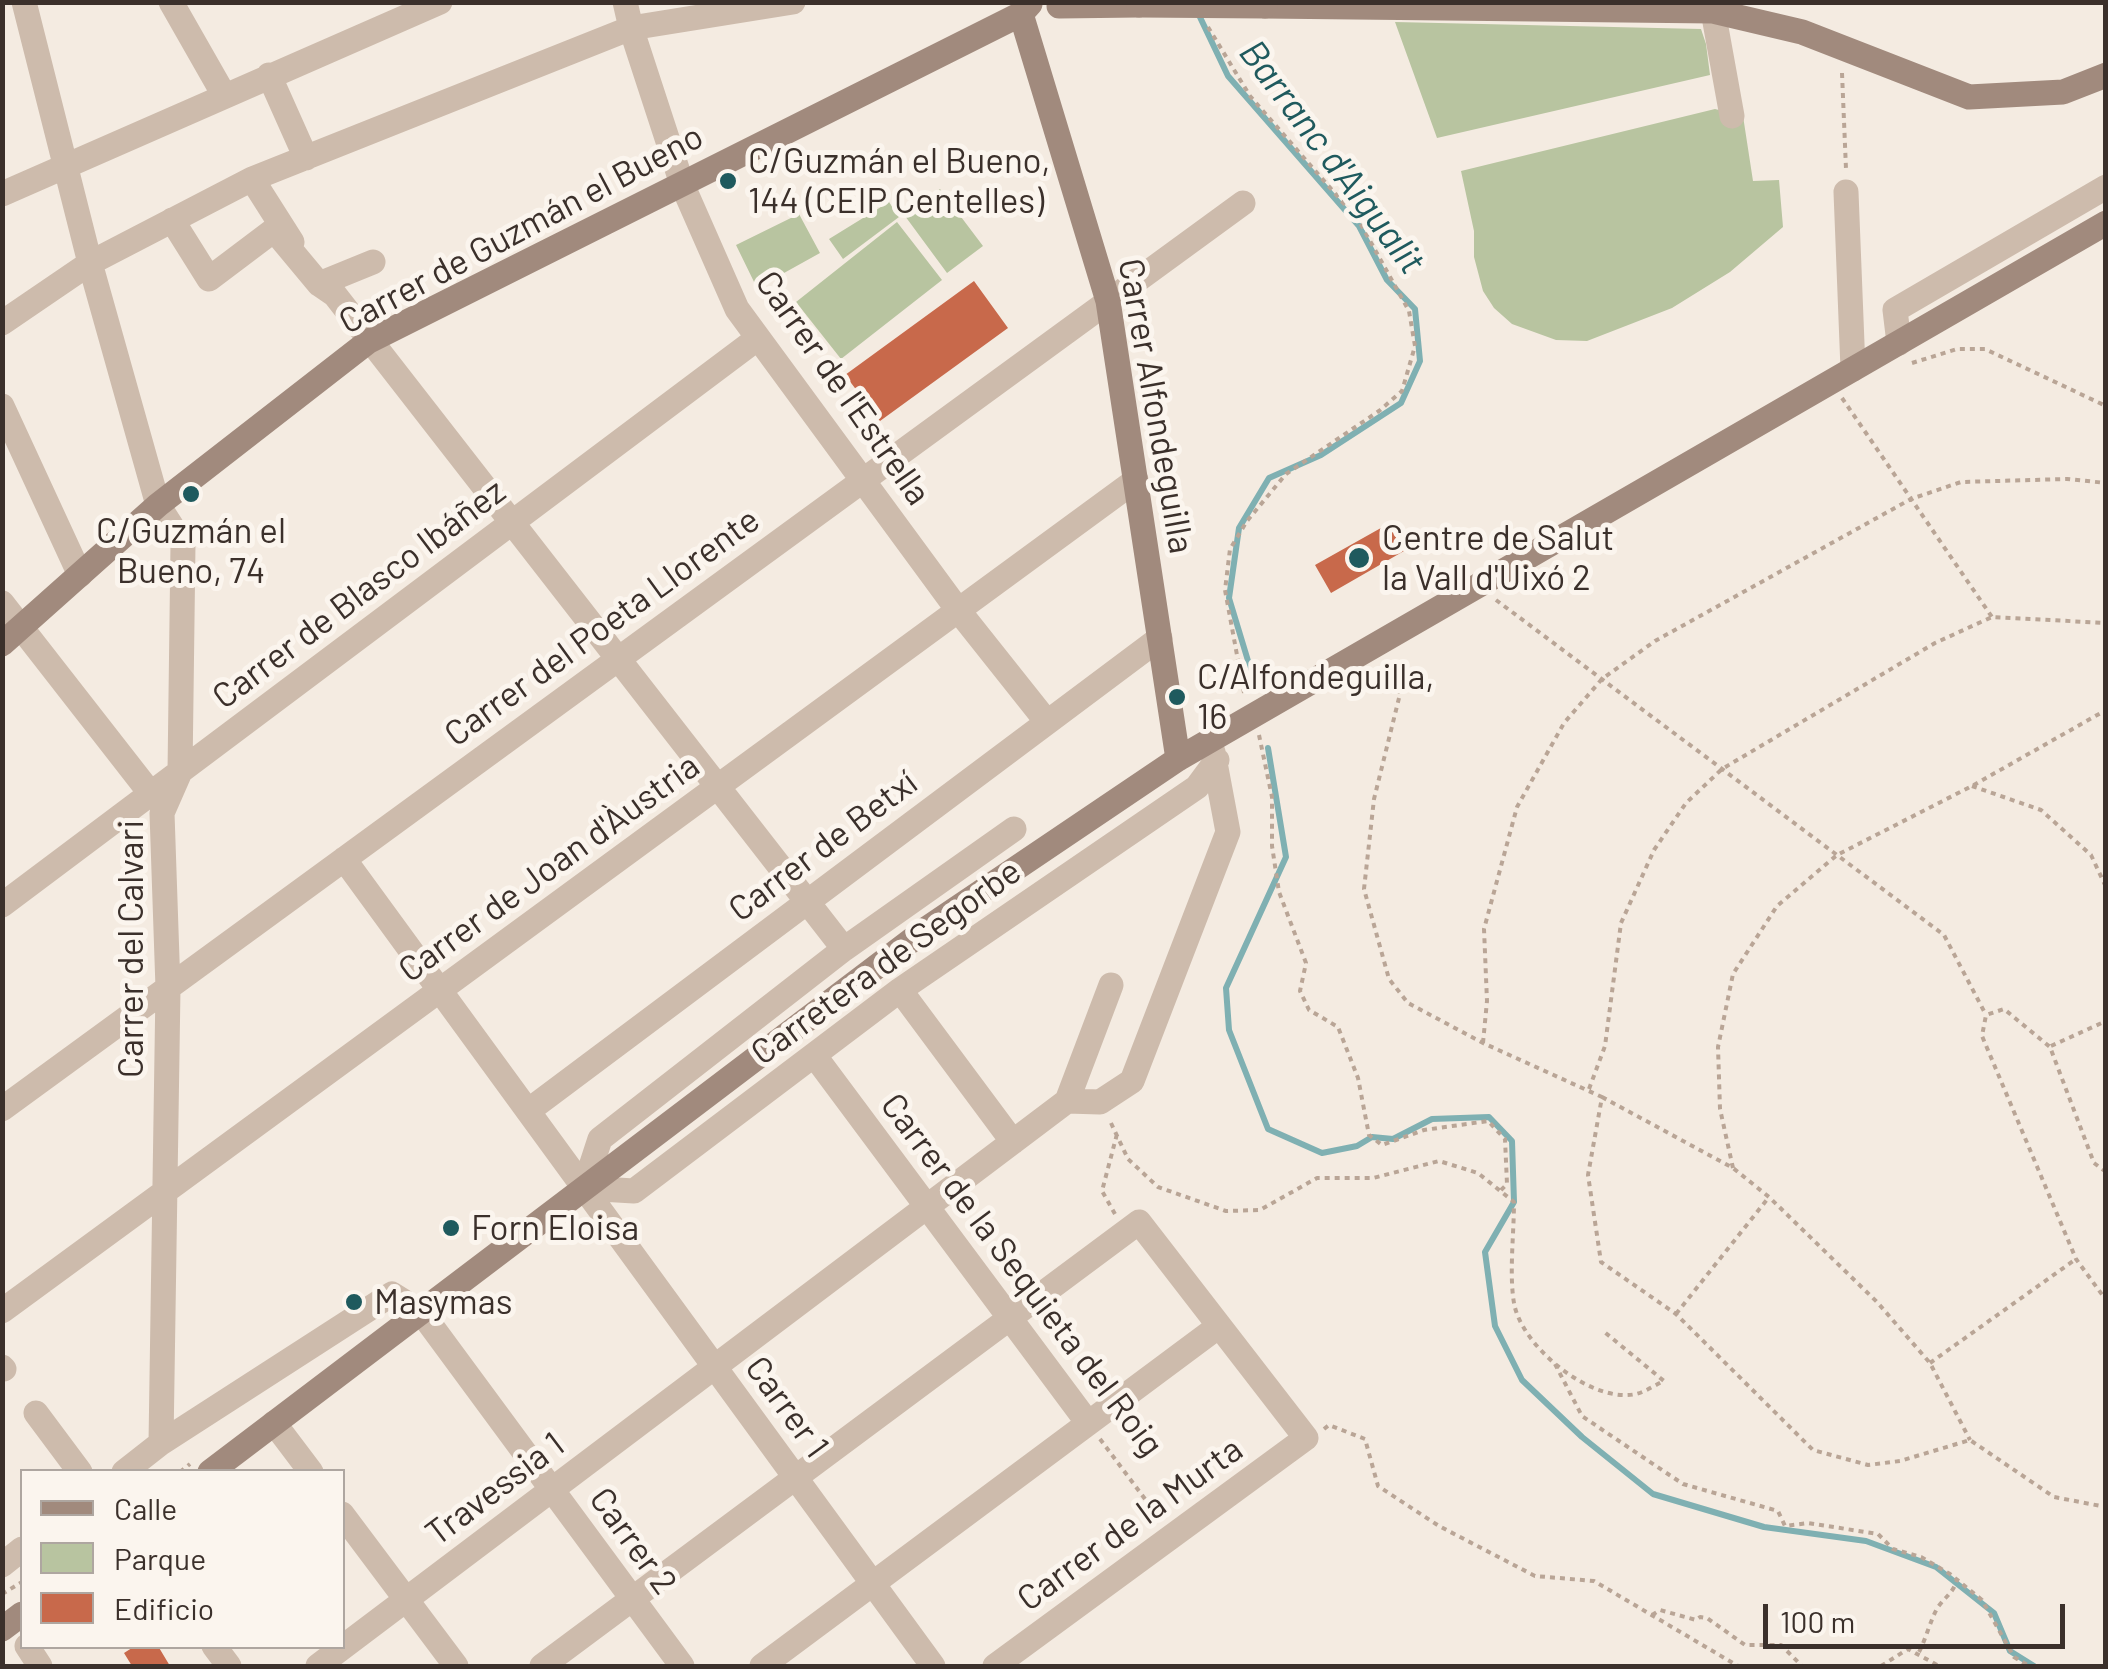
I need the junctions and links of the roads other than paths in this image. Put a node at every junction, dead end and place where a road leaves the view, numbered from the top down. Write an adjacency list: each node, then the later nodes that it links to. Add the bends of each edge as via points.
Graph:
1 (24, 2): 15 (street, Carrer del Calvari)
2 (171, 2): 12 (street)
3 (440, 2): 10 (street)
4 (625, 2): 9 (street, Carrer de l'Estrella)
5 (793, 2): 9 (street)
6 (1061, 4): 7 (street); 8 (street, bridge)
7 (1026, 7): 17 (street, Carrer de Guzmán el Bueno); 27 (street, Carrer Alfondeguilla)
8 (1713, 11): 11 (street, via 1802,32 1969,97 2063,92); 13 (street)
9 (631, 28): 14 (street); 17 (street, Carrer de l'Estrella)
10 (268, 75): 12 (street); 14 (street)
11 (2106, 75)
12 (224, 95): 15 (street)
13 (1732, 116)
14 (306, 158): 16 (street)
15 (65, 164): 20 (street); 24 (street, Carrer del Calvari)
16 (252, 179): 22 (street); 26 (street)
17 (682, 184): 29 (street, Carrer de l'Estrella, via 737,309); 30 (street, Carrer de Guzmán el Bueno)
18 (2106, 187): 31 (street, via 1895,310)
19 (1846, 192): 32 (street)
20 (2, 194)
21 (1243, 202): 27 (street, Carrer del Poeta Llorente)
22 (172, 220): 24 (street); 26 (street, via 210,279 274,230)
23 (2106, 223): 31 (street)
24 (90, 262): 28 (street); 36 (street, Carrer del Calvari)
25 (373, 262): 26 (street)
26 (319, 284): 30 (street, via 335,295)
27 (1108, 301): 34 (street, Carrer del Poeta Llorente); 35 (street, Carrer Alfondeguilla)
28 (2, 323)
29 (758, 338): 34 (street, Carrer de l'Estrella); 37 (street, Carrer de Blasco Ibáñez)
30 (368, 342): 36 (street, Carrer de Guzmán el Bueno); 37 (street)
31 (1905, 353): 32 (street)
32 (1842, 376): 45 (street, via 1476,585)
33 (2, 406): 38 (street)
34 (863, 480): 40 (street, Carrer de l'Estrella); 43 (street, Carrer del Poeta Llorente)
35 (1136, 480): 40 (street, Carrer de Joan d'Àustria); 42 (street, Carrer Alfondeguilla)
36 (158, 505): 38 (street, Carrer de Guzmán el Bueno); 47 (street, Carrer del Calvari, via 182,544)
37 (511, 524): 43 (street); 47 (street, Carrer de Blasco Ibáñez)
38 (80, 575): 41 (street, Carrer de Guzmán el Bueno)
39 (2, 602): 41 (street)
40 (958, 610): 44 (street, Carrer de l'Estrella); 48 (street, Carrer de Joan d'Àustria)
41 (12, 636): 49 (street)
42 (1160, 638): 44 (street, Carrer de Betxí); 46 (street, Carrer Alfondeguilla)
43 (617, 659): 48 (street); 51 (street, Carrer del Poeta Llorente)
44 (1047, 722): 52 (street, Carrer de Betxí)
45 (1212, 750): 46 (street, Carretera de Segorbe); 58 (street, Carretera de Segorbe, via 1197,787); 60 (street, via 1228,832 1132,1081 1100,1102)
46 (1178, 759): 64 (street, Carretera de Segorbe, via 929,927)
47 (180, 772): 49 (street, Carrer de Blasco Ibáñez); 56 (street, Carrer del Calvari, via 162,813)
48 (718, 788): 52 (street); 57 (street, Carrer de Joan d'Àustria)
49 (151, 794): 53 (street, Carrer de Blasco Ibáñez)
50 (1014, 829): 54 (street, Carretera de Segorbe)
51 (344, 859): 56 (street, Carrer del Poeta Llorente); 57 (street, Carrer 1)
52 (807, 902): 54 (street); 62 (street, Carrer de Betxí)
53 (2, 905)
54 (844, 949): 64 (street, Carretera de Segorbe, via 600,1139)
55 (1111, 984): 60 (street)
56 (168, 988): 61 (street, Carrer del Poeta Llorente); 65 (street, Carrer del Calvari)
57 (440, 990): 62 (street, Carrer 1); 65 (street, Carrer de Joan d'Àustria)
58 (900, 990): 59 (street, Carretera de Segorbe); 63 (street)
59 (814, 1055): 64 (street, Carretera de Segorbe, via 634,1192); 66 (street, Carrer de la Sequieta del Roig)
60 (1067, 1101): 63 (street, Travessia 1)
61 (2, 1109)
62 (528, 1110): 64 (street, Carrer 1)
63 (1012, 1142): 66 (street, Travessia 1)
64 (584, 1188): 68 (street, Carretera de Segorbe); 71 (street, Carrer 1)
65 (164, 1192): 67 (street, Carrer de Joan d'Àustria); 75 (street, Carrer del Calvari)
66 (927, 1207): 69 (street, Carrer de la Sequieta del Roig); 71 (street, Travessia 1)
67 (2, 1310)
68 (421, 1312): 73 (street, Carretera de Segorbe); 75 (street, via 392,1294); 81 (street, Carrer 2)
69 (1010, 1318): 70 (street, via 1134,1226); 74 (street, Carrer de la Sequieta del Roig); 80 (street)
70 (1219, 1326): 74 (street); 94 (street, Carrer de la Murta, via 1306,1438)
71 (715, 1368): 80 (street, Carrer 1); 81 (street, Travessia 1)
72 (36, 1413): 76 (street)
73 (274, 1423): 78 (street, Carretera de Segorbe); 79 (street)
74 (1088, 1423): 83 (street)
75 (161, 1443): 77 (street)
76 (78, 1469)
77 (128, 1469)
78 (214, 1469)
79 (308, 1469)
80 (795, 1478): 83 (street, Carrer 1); 85 (street)
81 (552, 1490): 84 (street, Travessia 1); 85 (street, Carrer 2)
82 (345, 1518): 84 (street)
83 (872, 1584): 92 (street); 93 (street, Carrer 1)
84 (406, 1600): 86 (street, Travessia 1); 89 (street)
85 (632, 1600): 90 (street); 91 (street, Carrer 2)
86 (345, 1646)
87 (341, 1649): 88 (street, Travessia 1)
88 (318, 1666)
89 (456, 1666)
90 (542, 1666)
91 (682, 1666)
92 (762, 1666)
93 (933, 1666)
94 (996, 1666)

